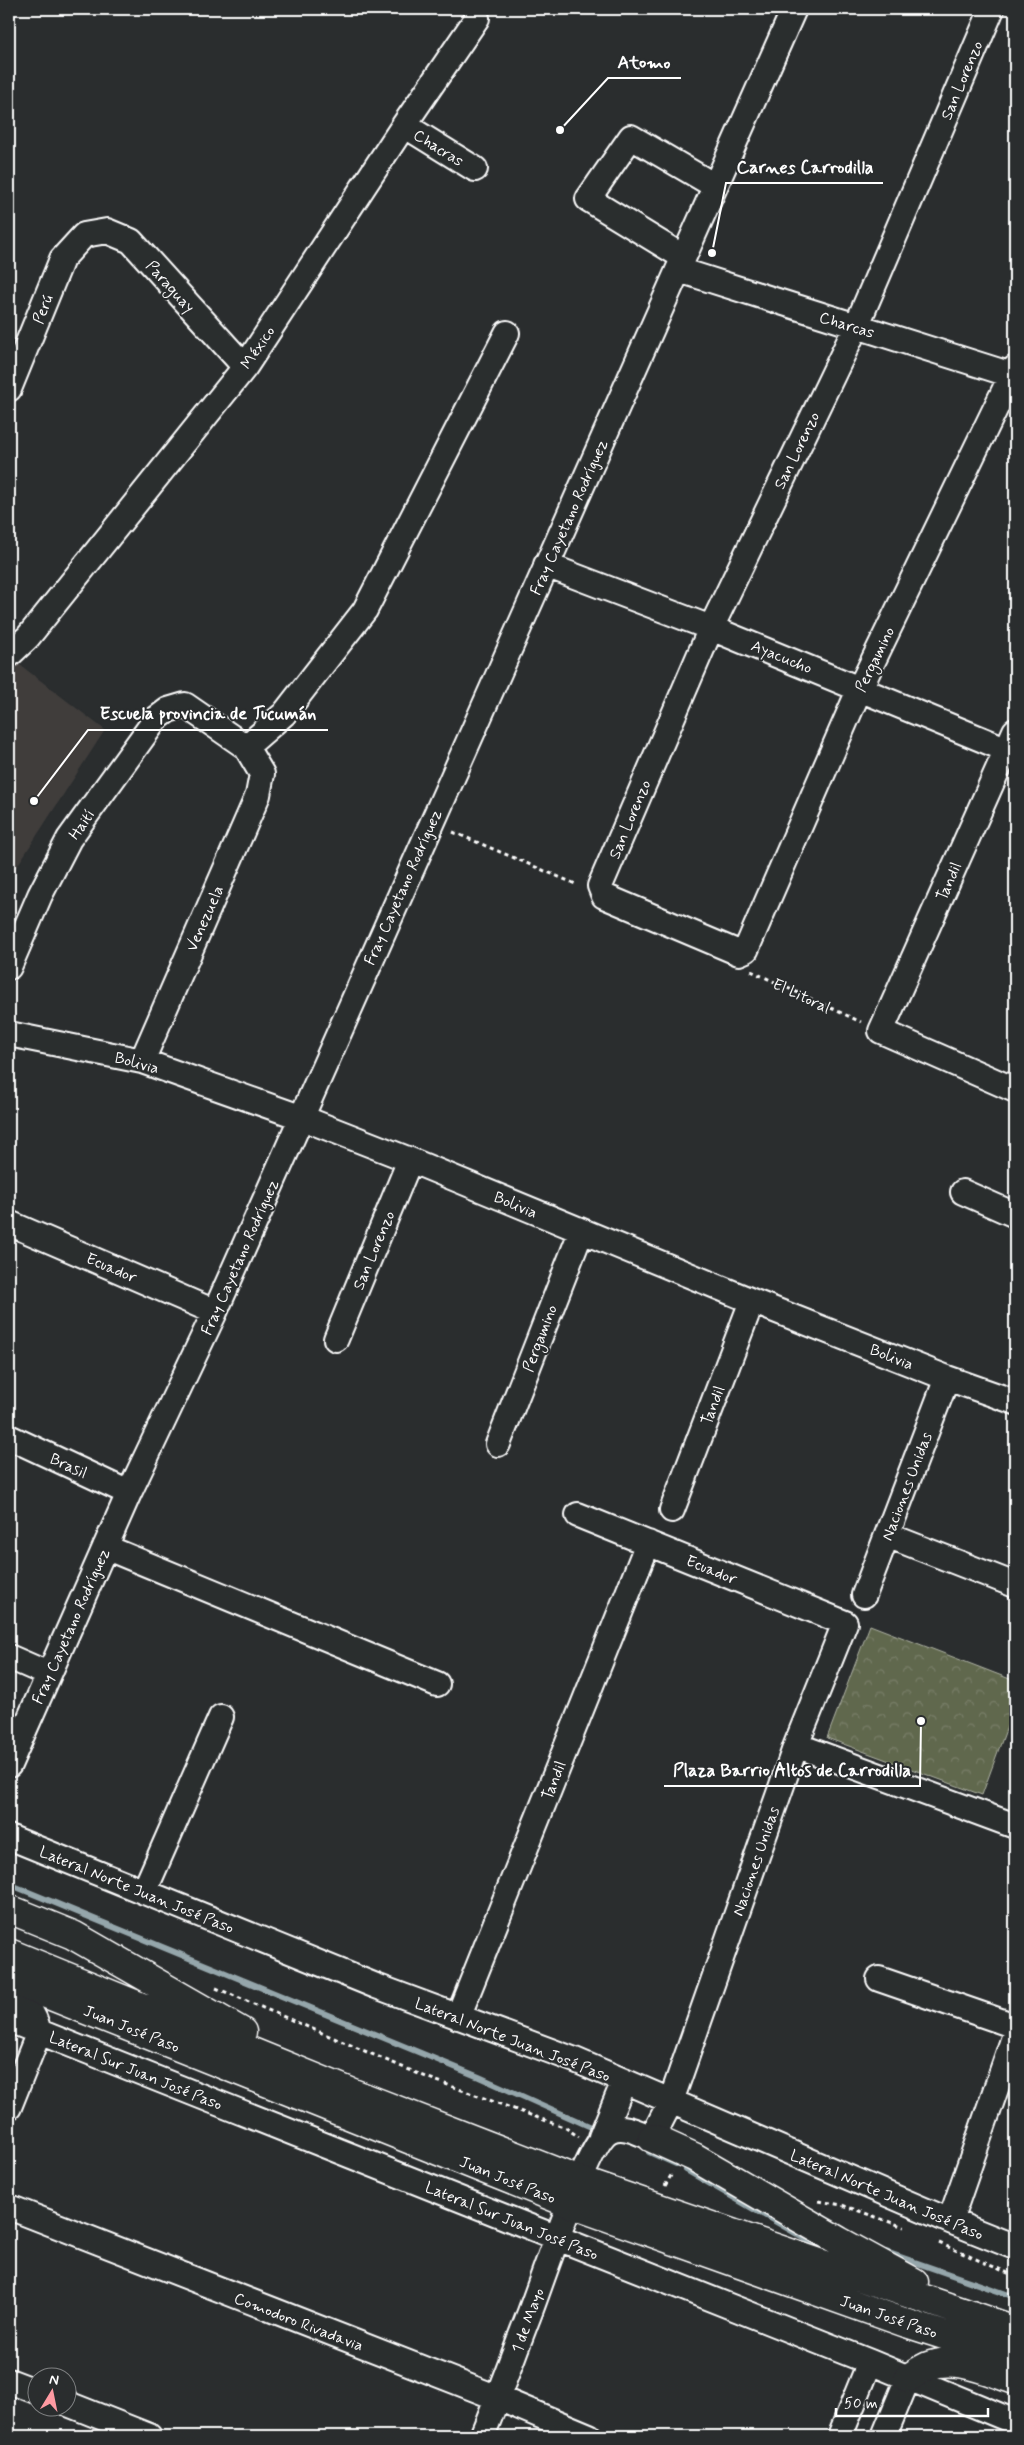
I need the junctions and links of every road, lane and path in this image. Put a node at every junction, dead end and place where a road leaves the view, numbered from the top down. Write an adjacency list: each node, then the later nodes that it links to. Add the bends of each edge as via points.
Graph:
1 (794, 9): 6 (street, Fray Cayetano Rodríguez)
2 (992, 9): 9 (street, San Lorenzo)
3 (478, 18): 4 (street, México)
4 (404, 125): 5 (street, Chacras); 11 (street, México)
5 (475, 169)
6 (715, 186): 8 (street, Fray Cayetano Rodríguez); 8 (street, Charcas, via 631,137 588,200)
7 (84, 235): 11 (street, Paraguay, via 107,231 131,241); 13 (street, Perú, via 62,259)
8 (681, 264): 9 (street, Charcas); 14 (street, Fray Cayetano Rodríguez)
9 (856, 327): 12 (street, Charcas); 15 (street, San Lorenzo)
10 (506, 333): 20 (street, via 365,610 284,714)
11 (245, 367): 16 (street, México)
12 (1014, 373): 18 (street, Pergamino)
13 (9, 389)
14 (546, 565): 15 (street, Ayacucho); 21 (street, Fray Cayetano Rodríguez)
15 (711, 628): 18 (street, Ayacucho); 22 (street, San Lorenzo, via 600,886)
16 (18, 633): 17 (street, México)
17 (9, 655)
18 (860, 688): 19 (street, Ayacucho); 23 (street, Pergamino)
19 (1012, 744): 25 (street, Tandil)
20 (246, 747): 24 (street, Haití, via 185,705 168,710 156,719 70,839 40,895); 27 (street, Venezuela, via 262,774 258,795)
21 (431, 823): 22 (path); 29 (street, Fray Cayetano Rodríguez)
22 (602, 893): 23 (street)
23 (742, 953): 25 (path, El Litoral, via 750,971)
24 (9, 968)
25 (881, 1031): 28 (street)
26 (9, 1034): 27 (street, Bolivia)
27 (142, 1061): 29 (street, Bolivia)
28 (1015, 1090)
29 (300, 1117): 30 (street, Bolivia); 36 (street, Fray Cayetano Rodríguez)
30 (410, 1160): 34 (street, Bolivia); 37 (street, San Lorenzo)
31 (963, 1192): 32 (street)
32 (1015, 1215)
33 (9, 1223): 36 (street, Ecuador)
34 (581, 1232): 35 (street, Bolivia); 41 (street, Pergamino)
35 (752, 1301): 38 (street, Bolivia); 43 (street, Tandil)
36 (216, 1312): 42 (street, Fray Cayetano Rodríguez)
37 (336, 1339)
38 (947, 1378): 39 (street, Bolivia); 45 (street, Naciones Unidas)
39 (1015, 1402)
40 (9, 1437): 42 (street, Brasil)
41 (498, 1444)
42 (129, 1493): 47 (street, Fray Cayetano Rodríguez)
43 (672, 1510)
44 (578, 1515): 46 (street, Ecuador)
45 (887, 1535): 48 (street); 49 (street, Naciones Unidas)
46 (648, 1543): 50 (street, Ecuador); 66 (street, Tandil)
47 (105, 1547): 52 (street, Fray Cayetano Rodríguez); 53 (street)
48 (1015, 1584)
49 (864, 1595)
50 (845, 1623): 55 (street, Naciones Unidas)
51 (9, 1657): 52 (street)
52 (48, 1674): 56 (street, Fray Cayetano Rodríguez)
53 (438, 1684)
54 (221, 1717): 59 (street)
55 (796, 1745): 57 (street); 73 (street, Naciones Unidas)
56 (9, 1765)
57 (1015, 1826)
58 (9, 1837): 59 (street, Lateral Norte Juan José Paso)
59 (144, 1892): 66 (street, Lateral Norte Juan José Paso)
60 (9, 1909): 72 (highway, via 73,1935)
61 (9, 1953): 72 (highway, Juan José Paso)
62 (9, 1978): 79 (highway, Juan José Paso)
63 (879, 1979): 68 (street)
64 (215, 1987): 76 (path, via 426,2077 566,2128)
65 (9, 1990): 69 (street, via 25,2002 36,2019)
66 (458, 2017): 71 (street, Lateral Norte Juan José Paso)
67 (9, 2020): 69 (street, Lateral Sur Juan José Paso)
68 (1015, 2026)
69 (39, 2032): 74 (street); 84 (street, Lateral Sur Juan José Paso)
70 (1015, 2034): 82 (street)
71 (624, 2081): 73 (street, Lateral Norte Juan José Paso); 76 (street, 1 de Mayo)
72 (353, 2093): 79 (highway, Juan José Paso)
73 (671, 2101): 75 (street, Naciones Unidas); 82 (street, Lateral Norte Juan José Paso)
74 (9, 2107)
75 (652, 2138): 76 (street, via 632,2129 619,2128 610,2130); 77 (highway)
76 (597, 2146): 79 (street, 1 de Mayo)
77 (682, 2152): 78 (path); 88 (highway, via 918,2284)
78 (662, 2191)
79 (575, 2192): 84 (street, 1 de Mayo); 88 (highway, Juan José Paso); 89 (highway, Juan José Paso, via 906,2323)
80 (812, 2200): 83 (path, via 842,2205)
81 (9, 2207): 95 (street, Comodoro Rivadavia)
82 (950, 2221): 86 (street, Lateral Norte Juan José Paso)
83 (908, 2229)
84 (558, 2238): 90 (street, Lateral Sur Juan José Paso); 95 (street, 1 de Mayo)
85 (935, 2240): 87 (path)
86 (1015, 2247)
87 (1015, 2276)
88 (1015, 2329)
89 (1015, 2358)
90 (870, 2362): 91 (street, Lateral Sur Juan José Paso); 101 (street)
91 (908, 2378): 92 (highway, via 929,2366 942,2363 961,2364); 97 (street, Lateral Sur Juan José Paso); 102 (street)
92 (1015, 2380)
93 (9, 2381): 94 (street)
94 (28, 2388)
95 (498, 2398): 99 (street, 1 de Mayo); 100 (street, Comodoro Rivadavia)
96 (78, 2408): 98 (street)
97 (1015, 2422)
98 (149, 2436)
99 (482, 2436)
100 (589, 2436)
101 (840, 2436)
102 (884, 2436)

